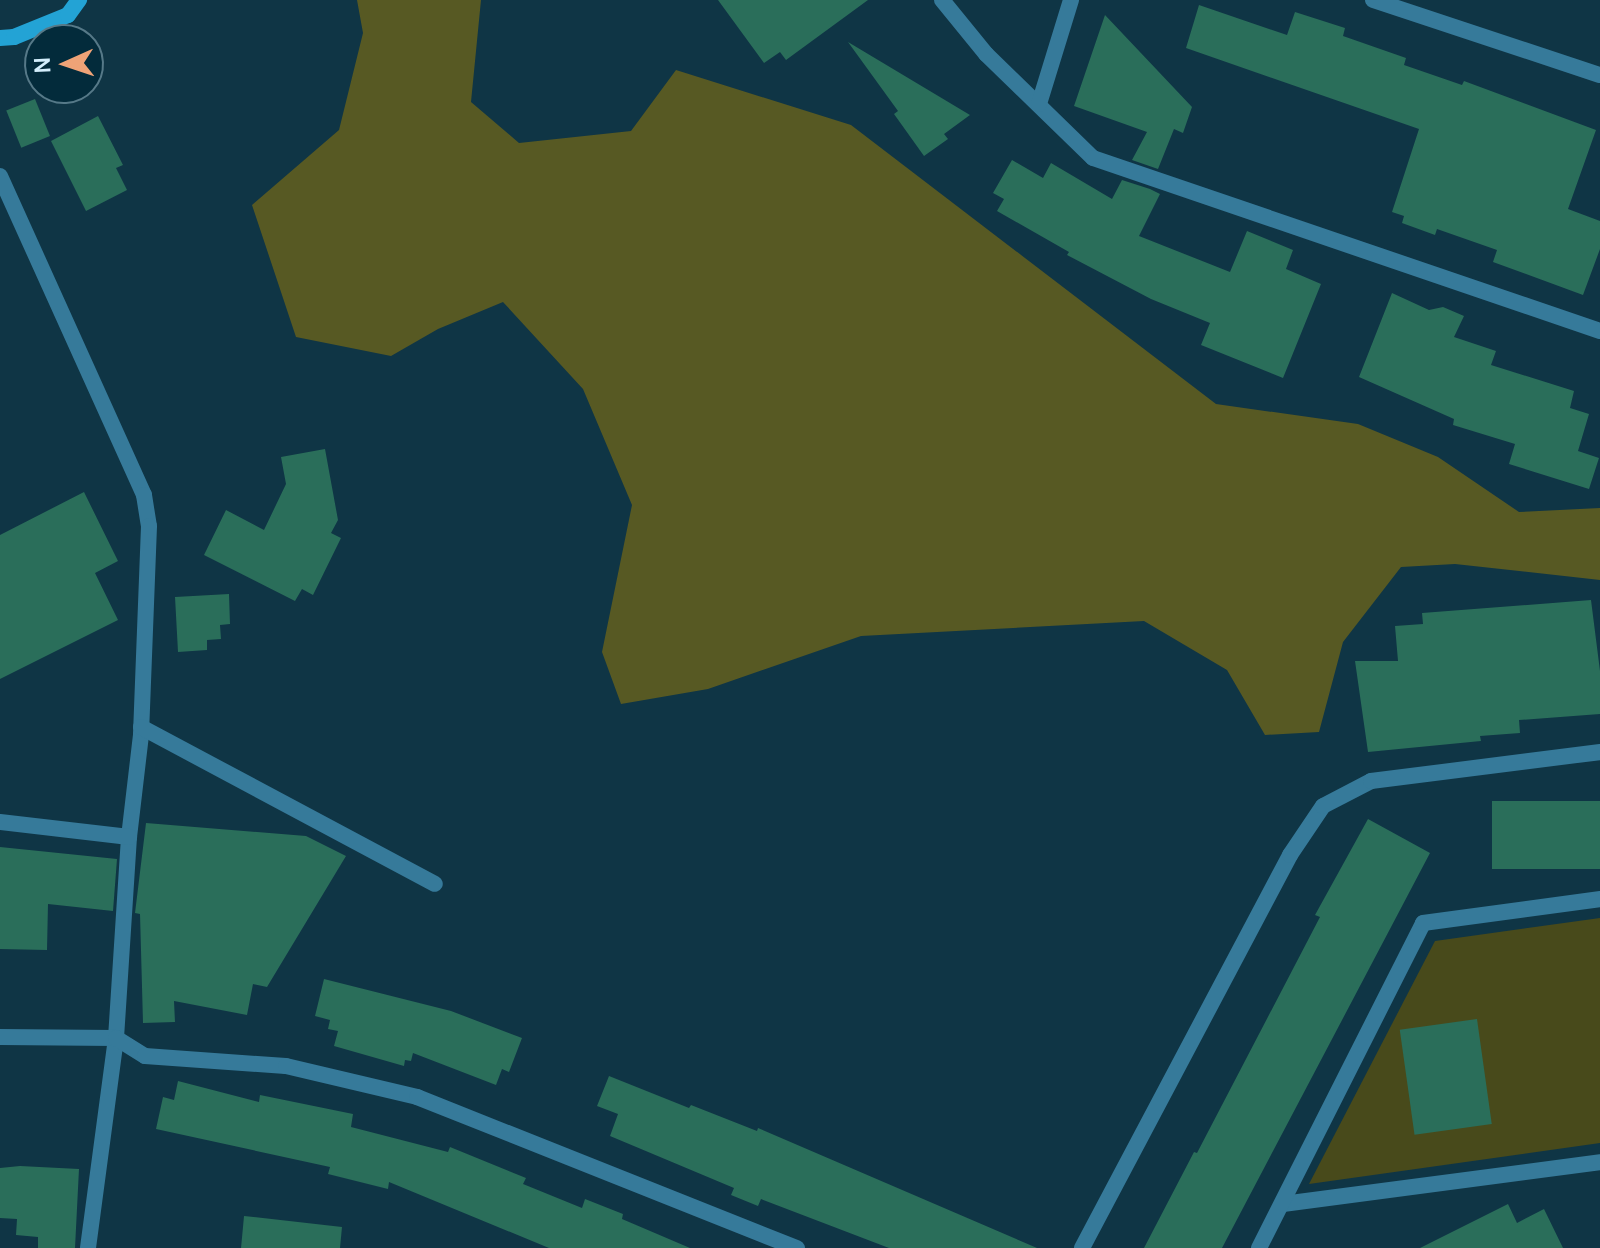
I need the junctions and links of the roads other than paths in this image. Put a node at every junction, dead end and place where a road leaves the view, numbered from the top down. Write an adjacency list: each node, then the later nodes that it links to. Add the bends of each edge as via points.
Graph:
1 (79, 0): 5 (street, via 68,15)
2 (942, 0): 7 (street, via 986,54)
3 (1071, 0): 7 (street)
4 (1373, 0): 6 (street)
5 (0, 38)
6 (1600, 75)
7 (1039, 104): 9 (street, via 1093,158)
8 (0, 176): 10 (street, via 144,495 149,526)
9 (1600, 331)
10 (141, 727): 13 (street); 14 (street)
11 (1600, 752): 22 (street, via 1371,781 1323,806 1290,855)
12 (0, 822): 13 (street)
13 (129, 837): 17 (street)
14 (435, 884)
15 (1600, 899): 19 (street, via 1423,923)
16 (0, 1037): 17 (street)
17 (116, 1038): 20 (street); 21 (street, via 145,1056 286,1066 417,1097)
18 (1600, 1164): 19 (street)
19 (1283, 1204): 23 (street)
20 (88, 1248)
21 (797, 1248)
22 (1082, 1248)
23 (1259, 1248)

